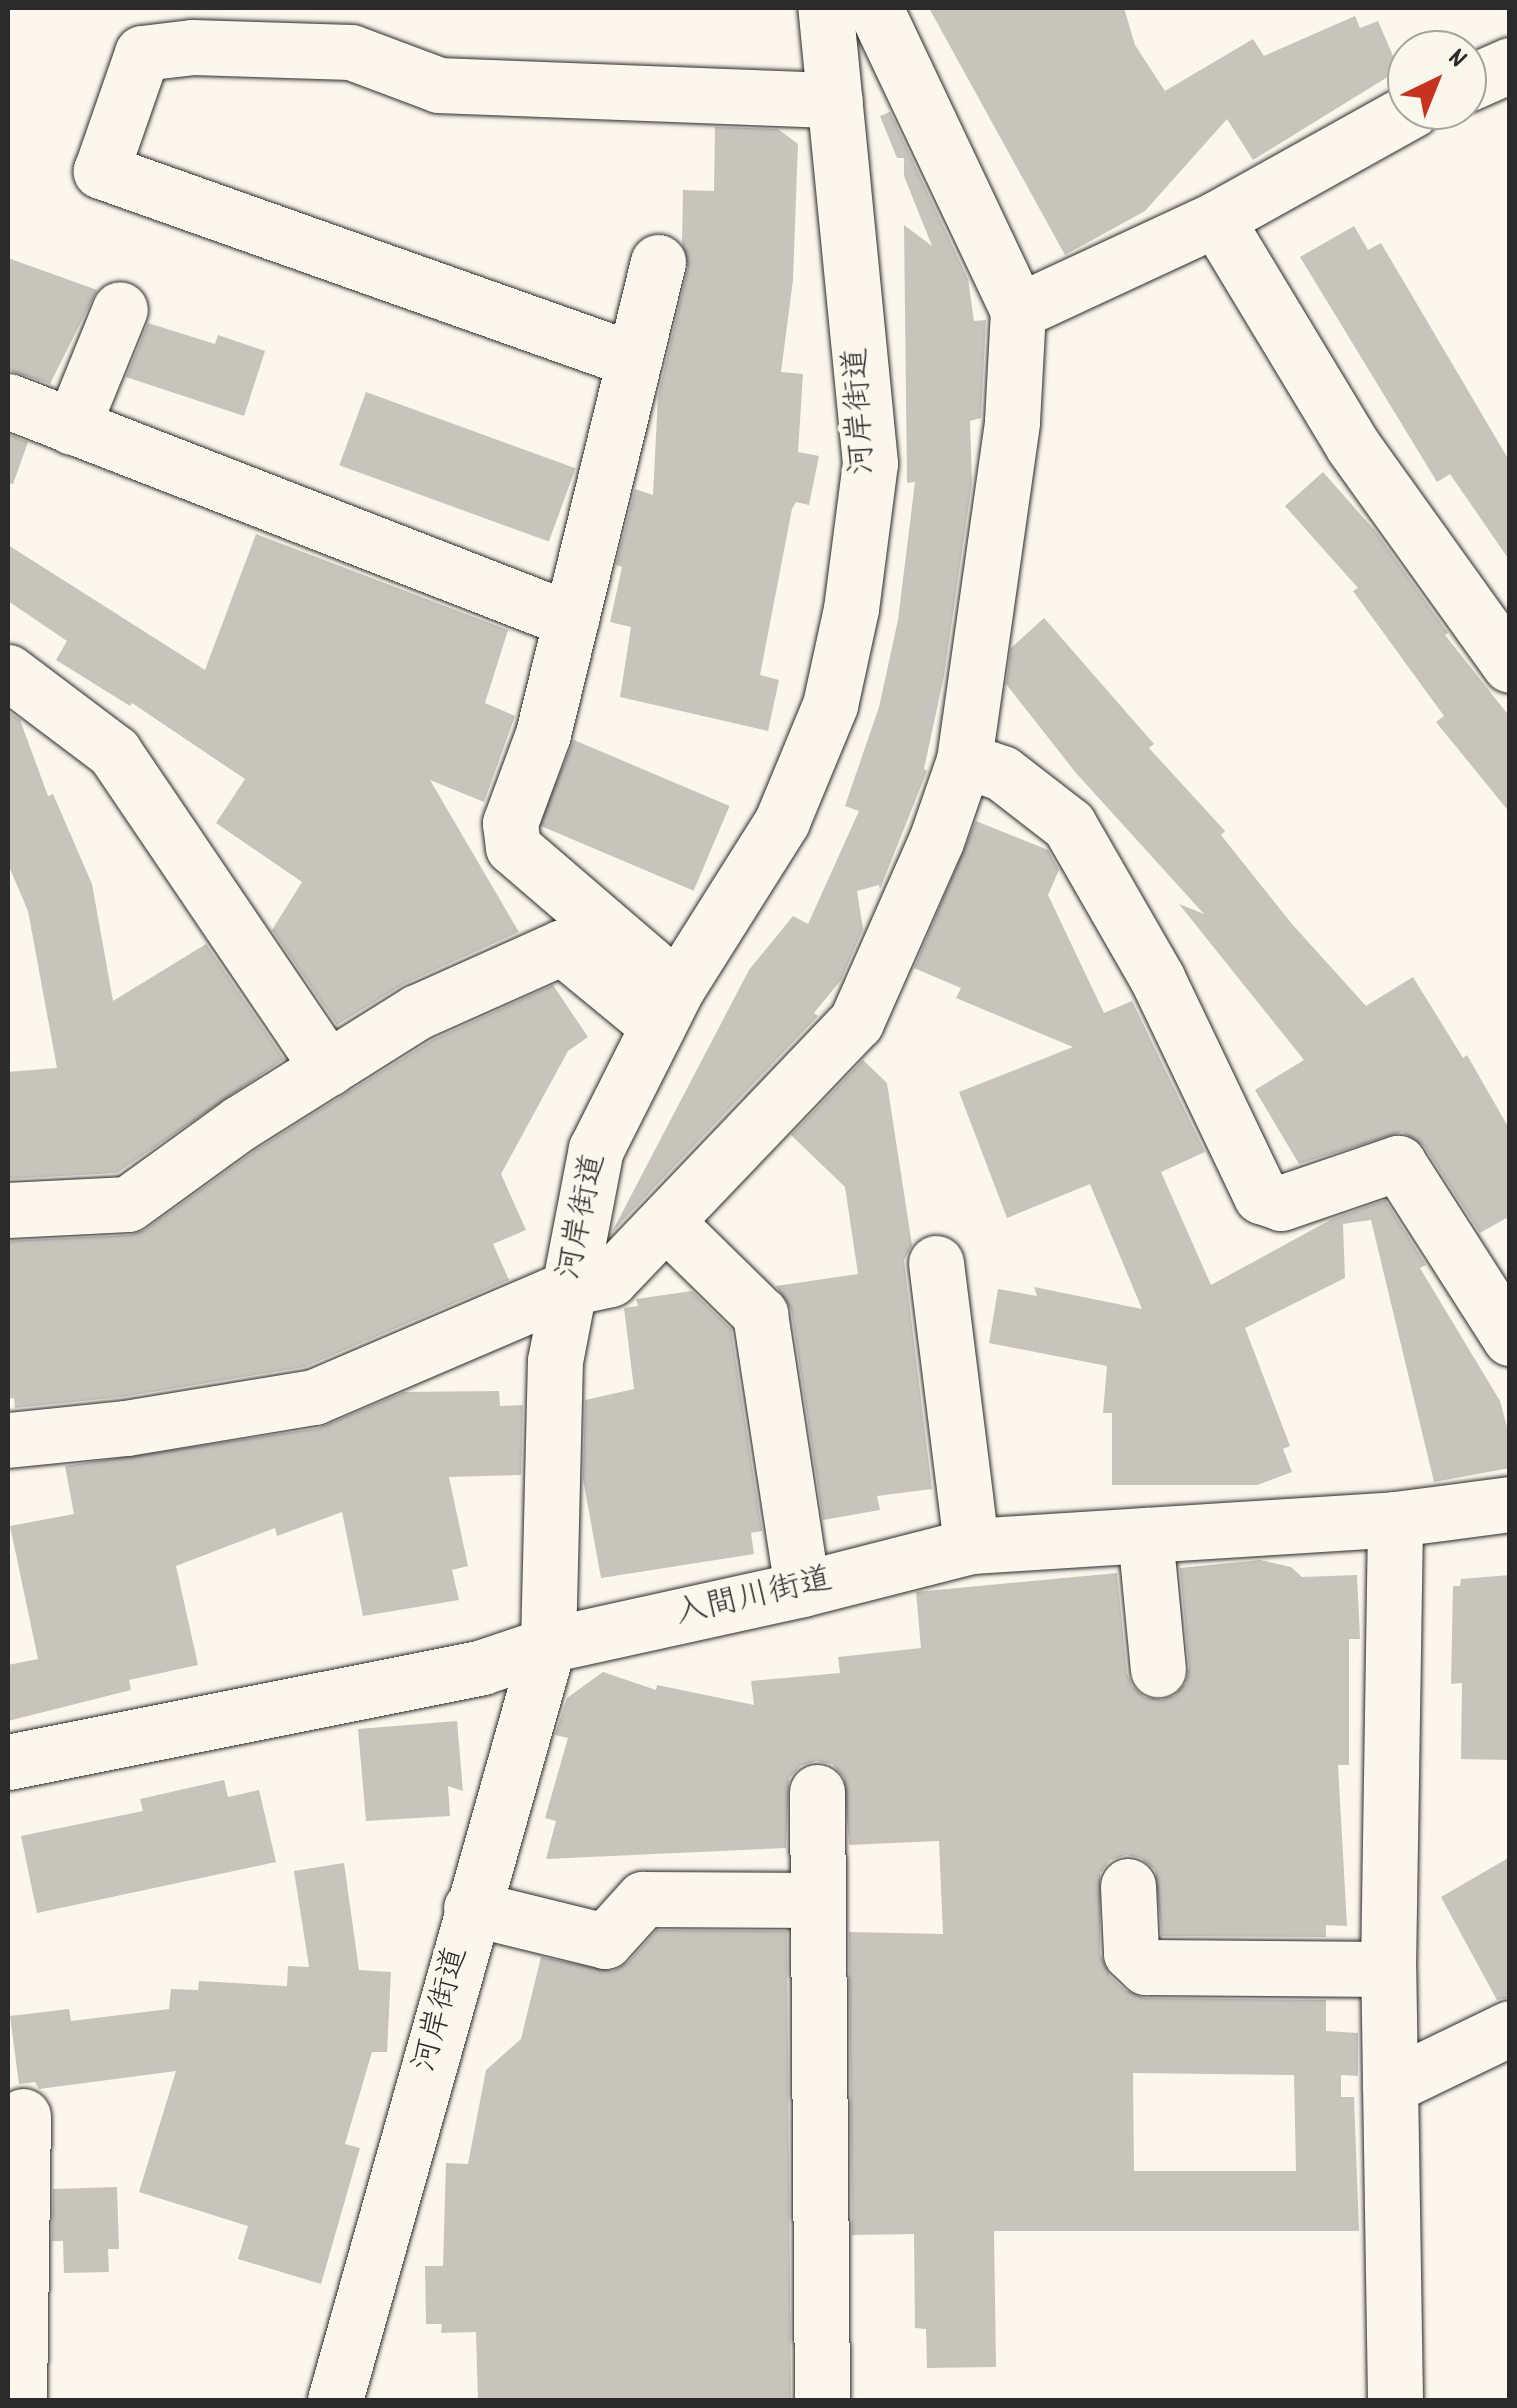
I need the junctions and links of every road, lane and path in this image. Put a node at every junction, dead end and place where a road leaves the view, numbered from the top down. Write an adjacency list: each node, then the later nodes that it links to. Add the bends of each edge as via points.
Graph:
1 (825, 8): 6 (street, 河岸街道)
2 (875, 8): 11 (street)
3 (195, 27): 6 (street, via 351,52 439,85); 12 (street, via 142,53 101,171)
4 (1510, 64): 5 (street)
5 (1487, 75)
6 (835, 100): 19 (street, 河岸街道, via 870,463 851,608 830,705 782,821)
7 (1387, 124): 8 (street)
8 (1216, 220): 11 (street); 16 (street, via 1353,446)
9 (658, 262): 12 (street)
10 (120, 309): 14 (street)
11 (1018, 311): 18 (street, via 1012,421)
12 (634, 360): 15 (street)
13 (8, 401): 14 (street)
14 (72, 427): 15 (street)
15 (571, 620): 19 (street, via 544,734 510,823 513,847)
16 (1510, 665)
17 (8, 672): 20 (street, via 114,752)
18 (964, 760): 22 (street, via 856,1022); 25 (street, via 1002,773 1068,825 1157,978 1261,1196 1281,1203 1398,1163)
19 (668, 1007): 20 (street, via 562,947 417,1012); 24 (street, 河岸街道, via 596,1149)
20 (328, 1068): 21 (street, via 128,1204)
21 (8, 1210)
22 (666, 1222): 24 (street, via 610,1279); 31 (street, via 760,1314)
23 (936, 1263): 30 (street)
24 (568, 1288): 26 (street, via 314,1397); 32 (street, 河岸街道, via 555,1362)
25 (1510, 1338)
26 (8, 1440)
27 (1510, 1504): 28 (street, 入間川街道)
28 (1396, 1519): 29 (street, 入間川街道); 39 (street)
29 (1145, 1534): 30 (street, 入間川街道); 33 (street)
30 (971, 1546): 31 (street, 入間川街道)
31 (802, 1590): 32 (street, 入間川街道)
32 (548, 1645): 34 (street, 入間川街道, via 482,1666); 38 (street, 河岸街道)
33 (1158, 1668)
34 (8, 1762)
35 (818, 1792): 37 (street)
36 (1128, 1886): 39 (street, via 1131,1953 1146,1966)
37 (818, 1900): 38 (street, via 643,1899 606,1941); 45 (street)
38 (471, 1908): 44 (street, 河岸街道)
39 (1388, 1969): 41 (street)
40 (1510, 2028): 41 (street)
41 (1390, 2086): 46 (street)
42 (24, 2116): 43 (street)
43 (19, 2400)
44 (336, 2400)
45 (822, 2400)
46 (1395, 2400)

